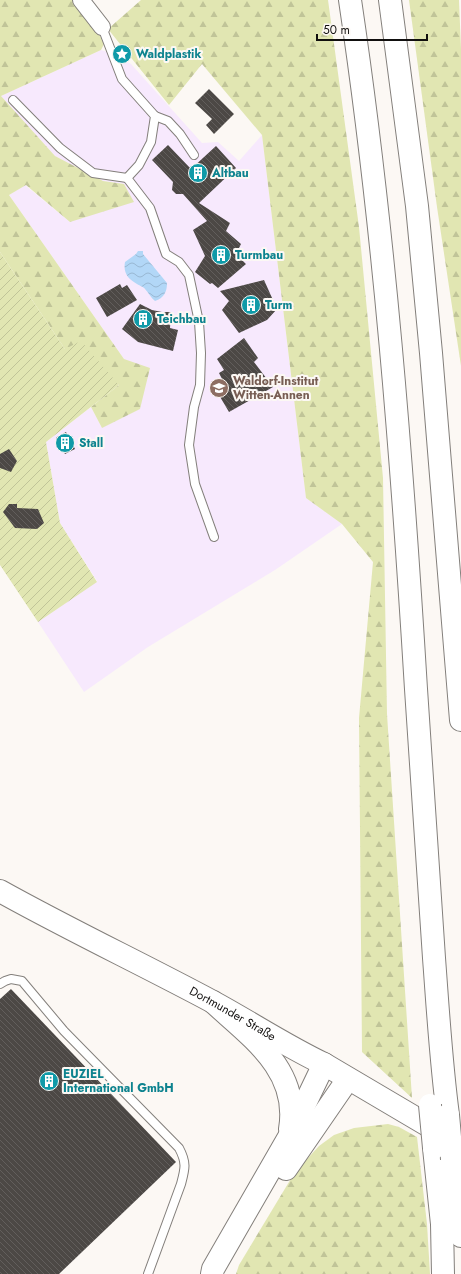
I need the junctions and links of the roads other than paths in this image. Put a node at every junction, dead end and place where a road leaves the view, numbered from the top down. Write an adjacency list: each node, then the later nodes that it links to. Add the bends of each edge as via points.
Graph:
1 (81, 0): 4 (street)
2 (350, 0): 18 (main road, bridge, via 378,213 391,354 443,1076 439,1110)
3 (390, 0): 10 (main road, via 417,206)
4 (102, 27): 6 (lane, via 122,79)
5 (13, 100): 8 (lane, via 60,148 93,173)
6 (155, 116): 7 (lane, via 168,121); 8 (lane, via 151,142)
7 (194, 155)
8 (127, 178): 9 (lane, via 150,208 166,254 179,262 189,275 199,322 201,353 200,385 189,445 194,484)
9 (214, 537)
10 (461, 716): 11 (main road)
11 (461, 720)
12 (0, 891): 14 (main road, Dortmunder Straße)
13 (0, 984): 20 (lane, via 10,979 22,981 64,1031 179,1148 184,1157 181,1184)
14 (213, 1002): 15 (main road, Dortmunder Straße); 17 (main road, via 261,1046 285,1080 292,1106)
15 (324, 1064): 16 (main road, Dortmunder Straße); 17 (main road)
16 (348, 1079): 18 (main road, Dortmunder Straße); 22 (main road, via 254,1219)
17 (288, 1137): 21 (main road, via 213,1268)
18 (449, 1151): 19 (main road); 23 (main road, via 442,1224)
19 (461, 1236)
20 (148, 1274)
21 (212, 1274)
22 (222, 1274)
23 (443, 1274)

